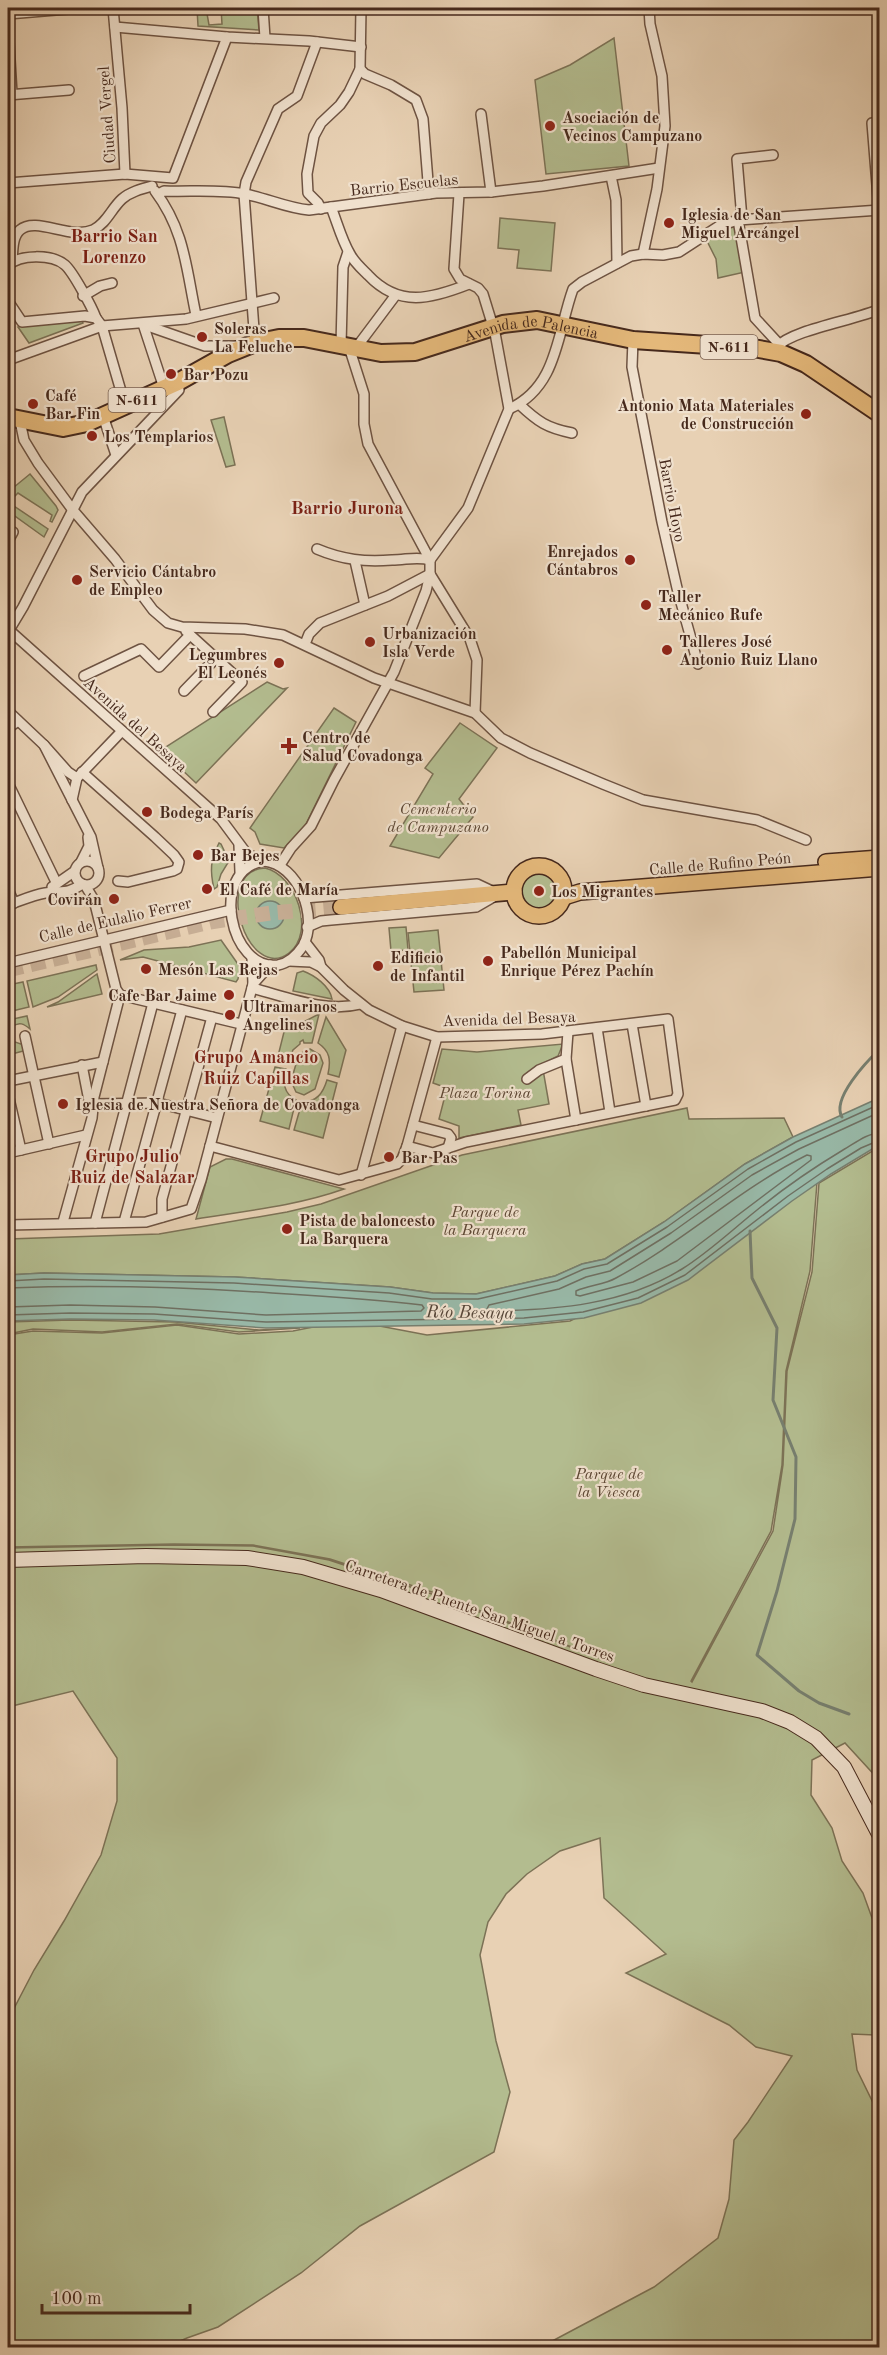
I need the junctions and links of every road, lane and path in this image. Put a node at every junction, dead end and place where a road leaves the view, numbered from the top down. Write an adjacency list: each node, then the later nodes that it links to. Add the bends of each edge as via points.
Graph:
1 (113, 8): 8 (street, Ciudad Vergel)
2 (263, 8): 10 (street)
3 (361, 8): 12 (street)
4 (649, 8): 19 (street, via 663,88 665,135)
5 (68, 9): 6 (street)
6 (8, 14)
7 (8, 25): 15 (street)
8 (115, 27): 9 (street); 20 (street, Ciudad Vergel)
9 (227, 37): 10 (street); 21 (street, via 173,178)
10 (265, 38): 11 (street)
11 (317, 42): 12 (street); 27 (street, via 297,96 278,109)
12 (361, 47): 13 (street)
13 (360, 69): 28 (street, via 416,100 423,119); 31 (street, via 340,105 314,135 308,193)
14 (69, 90): 15 (street)
15 (10, 94)
16 (481, 114): 25 (street)
17 (872, 123): 32 (street)
18 (773, 155): 33 (street, via 737,159)
19 (659, 168): 22 (street, Barrio Escuelas); 35 (street)
20 (125, 174): 21 (street); 23 (street, Ciudad Vergel)
21 (143, 176): 24 (street)
22 (611, 176): 25 (street, Barrio Escuelas); 37 (street, via 616,200)
23 (8, 183)
24 (152, 186): 26 (street); 36 (street, via 121,200 104,222 92,230 68,233 36,225 20,230 14,238)
25 (491, 192): 29 (street, Barrio Escuelas)
26 (158, 194): 27 (street, Barrio Escuelas); 46 (street, via 181,237)
27 (244, 194): 31 (street, Barrio Escuelas, via 299,209); 44 (street)
28 (429, 194): 29 (street, Barrio Escuelas); 30 (street, Barrio Escuelas)
29 (459, 194): 39 (street, via 454,269)
30 (331, 207): 31 (street, Barrio Escuelas); 34 (street)
31 (321, 209)
32 (879, 210): 33 (street)
33 (740, 219): 35 (street, via 719,226 679,252); 56 (street, via 755,318)
34 (348, 252): 41 (street, via 376,284); 55 (street, via 343,267)
35 (644, 254): 37 (street)
36 (10, 263): 40 (street, via 35,256 59,262 72,272)
37 (617, 263): 50 (street, via 574,288)
38 (112, 283): 40 (street)
39 (469, 284): 41 (street, via 429,297); 51 (street, via 483,294)
40 (83, 296): 48 (street)
41 (395, 296): 55 (street)
42 (274, 298): 44 (street)
43 (8, 301): 48 (street, via 22,322 85,316)
44 (252, 304): 46 (street); 54 (street)
45 (879, 309): 56 (street, via 788,338)
46 (196, 315): 47 (street)
47 (163, 320): 49 (street); 52 (street)
48 (99, 322): 49 (street); 57 (street); 60 (street)
49 (143, 324): 52 (street); 58 (street)
50 (563, 324): 51 (highway, Avenida de Palencia / N-611, via 523,320); 53 (highway, Avenida de Palencia / N-611); 59 (street, via 553,362 540,385)
51 (493, 327): 55 (highway, Avenida de Palencia / N-611, via 415,352 381,353); 61 (street)
52 (163, 330): 54 (street, via 205,346)
53 (633, 340): 56 (highway, Avenida de Palencia / N-611); 80 (street, Barrio Hoyo, via 632,367 662,522)
54 (249, 345): 55 (highway, Avenida de Palencia / N-611, via 289,338); 58 (highway, Avenida de Palencia / N-611)
55 (349, 347): 71 (street, via 364,394 368,444)
56 (776, 348): 62 (highway, Avenida de Palencia / N-611)
57 (8, 360)
58 (171, 385): 60 (highway, Avenida de Palencia / N-611); 66 (street, via 179,390)
59 (519, 404): 61 (street); 65 (street, via 538,422)
60 (125, 405): 63 (highway, Avenida de Palencia / N-611)
61 (509, 409): 71 (street, via 468,508)
62 (879, 414)
63 (103, 416): 64 (highway, Avenida de Palencia / N-611, via 63,428); 66 (street)
64 (12, 417): 67 (street)
65 (572, 433)
66 (116, 455): 67 (street)
67 (72, 509): 75 (street, via 116,558 153,610 168,623); 76 (street)
68 (13, 532): 69 (street)
69 (8, 541)
70 (317, 549): 72 (street)
71 (430, 560): 72 (street, via 420,557); 73 (street)
72 (355, 561): 74 (street)
73 (430, 574): 74 (street); 82 (street); 86 (street, via 470,639 477,660)
74 (365, 605): 78 (street, via 320,623)
75 (182, 627): 77 (street); 78 (street, via 265,631)
76 (8, 630): 89 (street, Avenida del Besaya)
77 (190, 635): 79 (street); 81 (street, via 159,667 141,649)
78 (305, 644): 82 (street)
79 (216, 658): 83 (street); 85 (street, via 242,682)
80 (698, 664)
81 (84, 676)
82 (388, 683): 86 (street); 100 (street, via 311,826)
83 (184, 691)
84 (8, 711): 87 (street)
85 (213, 712)
86 (475, 713): 95 (street, via 501,738 643,800 757,820)
87 (18, 721): 88 (street); 90 (street)
88 (8, 728)
89 (122, 731): 91 (street); 96 (street, Avenida del Besaya, via 221,819)
90 (44, 745): 91 (street, via 68,772); 93 (street)
91 (80, 775): 93 (street); 106 (street, via 179,862 173,871)
92 (8, 783): 107 (street)
93 (72, 801): 94 (street)
94 (87, 831): 99 (street, via 89,846); 101 (street)
95 (806, 840)
96 (239, 845): 98 (street, Avenida del Besaya, via 249,856); 104 (street)
97 (879, 858): 110 (main road, Calle de Rufino Peón)
98 (264, 861): 100 (street); 104 (street)
99 (81, 862): 101 (street, via 89,861); 103 (street)
100 (280, 865): 113 (street, via 292,876)
101 (98, 868): 105 (street)
102 (879, 868): 110 (main road, Calle de Rufino Peón, via 580,892)
103 (75, 871): 107 (street); 108 (street, via 76,879)
104 (240, 872): 117 (street)
105 (98, 879): 108 (street); 114 (street)
106 (118, 881)
107 (56, 882): 111 (street)
108 (83, 885): 111 (street, via 59,894); 114 (street)
109 (8, 890): 115 (street)
110 (564, 890): 112 (main road, via 556,910 537,916 523,910); 112 (main road, via 554,870 543,866 532,867 519,876)
111 (46, 893): 115 (street)
112 (506, 893): 113 (street, via 477,884); 116 (main road); 118 (street, via 476,907 324,921)
113 (304, 898): 118 (street)
114 (94, 900): 119 (street)
115 (11, 904)
116 (341, 907)
117 (231, 910): 119 (street, Calle de Eulalio Ferrer); 121 (street, via 238,937)
118 (307, 927): 120 (street)
119 (104, 940): 123 (street, Calle de Eulalio Ferrer); 127 (street)
120 (305, 942): 122 (street); 125 (street)
121 (252, 958): 124 (street); 126 (street)
122 (289, 961): 124 (street); 125 (street, via 307,960)
123 (8, 963)
124 (270, 965): 126 (street)
125 (321, 967): 129 (street, Avenida del Besaya)
126 (253, 986): 129 (street, via 340,1009); 132 (street)
127 (120, 995): 128 (street); 140 (street)
128 (153, 1003): 130 (street); 148 (street)
129 (362, 1004): 134 (street, Avenida del Besaya)
130 (182, 1010): 131 (street); 146 (street)
131 (212, 1017): 132 (street); 150 (street)
132 (241, 1024): 153 (street)
133 (632, 1024): 135 (street, Avenida del Besaya); 149 (street); 149 (street, Avenida del Besaya, via 668,1019 678,1094 675,1100)
134 (402, 1026): 138 (street, Avenida del Besaya); 163 (street)
135 (597, 1028): 136 (street, Avenida del Besaya); 151 (street)
136 (568, 1032): 138 (street, Avenida del Besaya); 139 (street)
137 (25, 1036): 142 (street)
138 (437, 1036): 155 (street)
139 (566, 1059): 144 (street, via 539,1070); 154 (street)
140 (103, 1062): 141 (street); 147 (street)
141 (82, 1065): 142 (street); 152 (street)
142 (34, 1075): 143 (street); 157 (street)
143 (8, 1080)
144 (527, 1080)
145 (8, 1094): 161 (street)
146 (158, 1103): 148 (street); 150 (street); 167 (street)
147 (94, 1104): 148 (street); 152 (street)
148 (125, 1104): 166 (street)
149 (646, 1106): 151 (street)
150 (186, 1109): 153 (street); 164 (street, via 162,1199)
151 (610, 1112): 154 (street)
152 (92, 1118): 156 (street)
153 (217, 1118): 158 (street)
154 (576, 1120): 160 (street)
155 (413, 1125): 159 (street); 160 (street, via 448,1134)
156 (86, 1135): 157 (street); 165 (street)
157 (49, 1144): 161 (street)
158 (210, 1146): 163 (street, via 339,1180); 164 (street, via 191,1209)
159 (407, 1146): 160 (street, via 433,1153); 163 (street, via 397,1164)
160 (448, 1148)
161 (21, 1150): 162 (street)
162 (8, 1153)
163 (360, 1175)
164 (162, 1217): 167 (street)
165 (63, 1222): 166 (street); 168 (street)
166 (95, 1222): 167 (street)
167 (124, 1222)
168 (8, 1225)
169 (8, 1560): 170 (street, Carretera de Puente San Miguel a Torres, via 224,1556 281,1562 381,1590 596,1669 772,1714 808,1732 837,1759)
170 (879, 1836)

